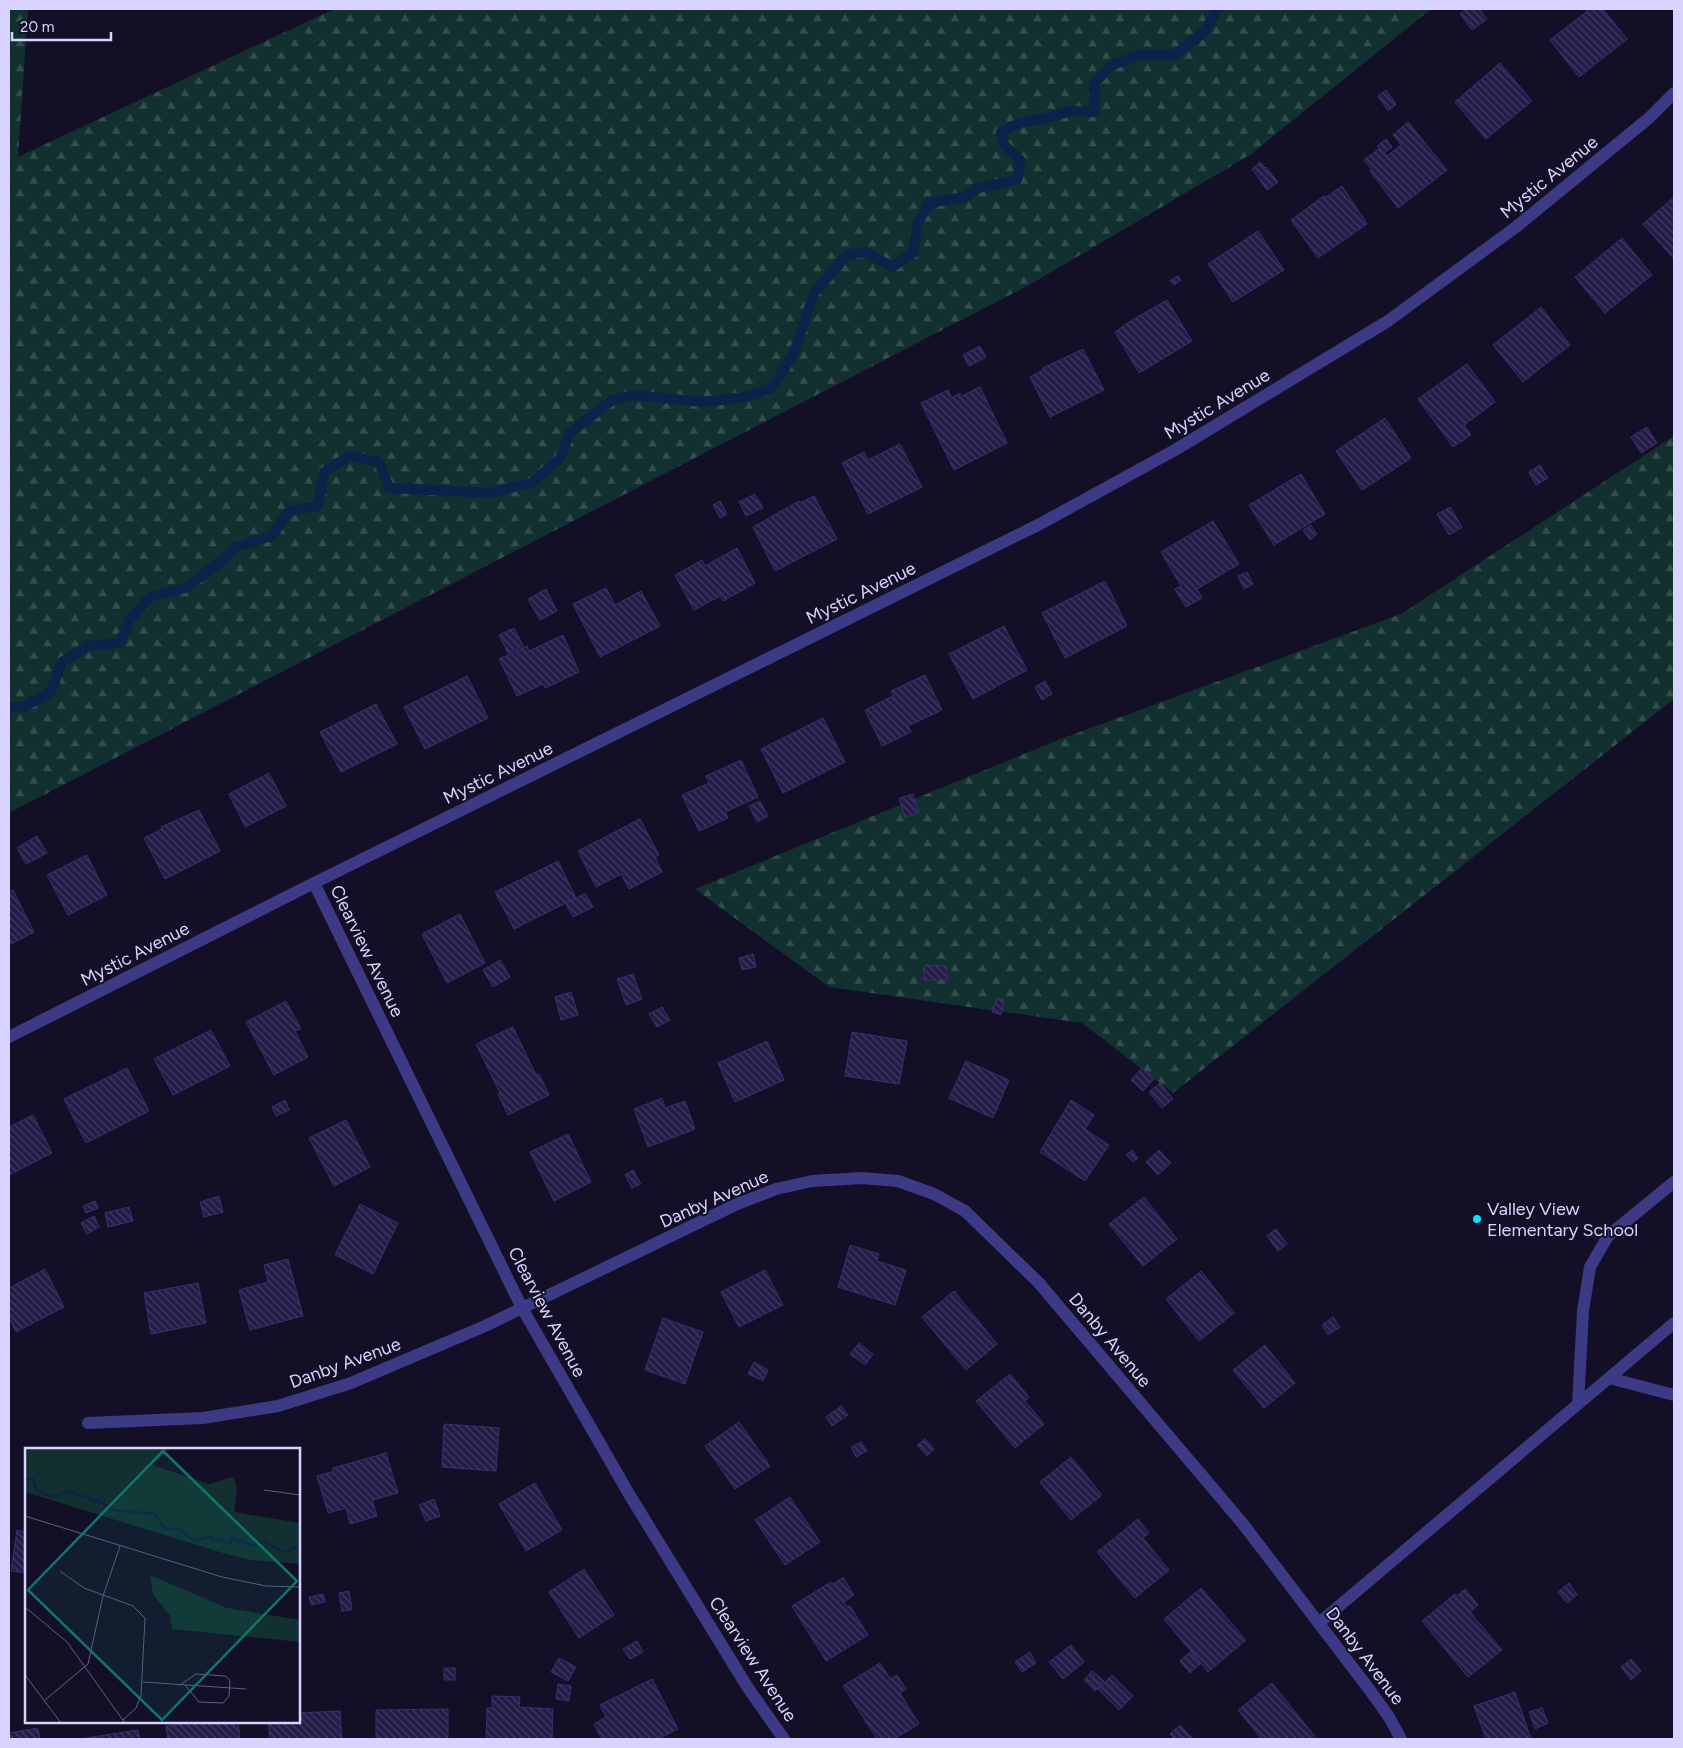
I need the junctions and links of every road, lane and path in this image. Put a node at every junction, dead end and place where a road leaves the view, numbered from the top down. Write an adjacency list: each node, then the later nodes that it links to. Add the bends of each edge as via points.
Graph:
1 (1674, 93): 2 (street, Mystic Avenue, via 1516,227 1388,321 1175,450 1040,524)
2 (314, 883): 3 (street, Mystic Avenue); 5 (street, Clearview Avenue)
3 (9, 1037)
4 (1674, 1182): 9 (street, via 1608,1236 1590,1267 1583,1311)
5 (522, 1308): 10 (street, Danby Avenue, via 351,1383 278,1406 203,1418); 11 (street, Danby Avenue, via 734,1205 776,1189 812,1181 862,1178 898,1181 934,1194 965,1211 1039,1283 1243,1524); 12 (street, Clearview Avenue, via 630,1494 748,1688)
6 (1674, 1323): 7 (street)
7 (1609, 1378): 8 (street); 9 (street)
8 (1674, 1396)
9 (1578, 1404): 11 (street)
10 (88, 1423)
11 (1319, 1623): 13 (street, Danby Avenue)
12 (784, 1739)
13 (1402, 1739)

